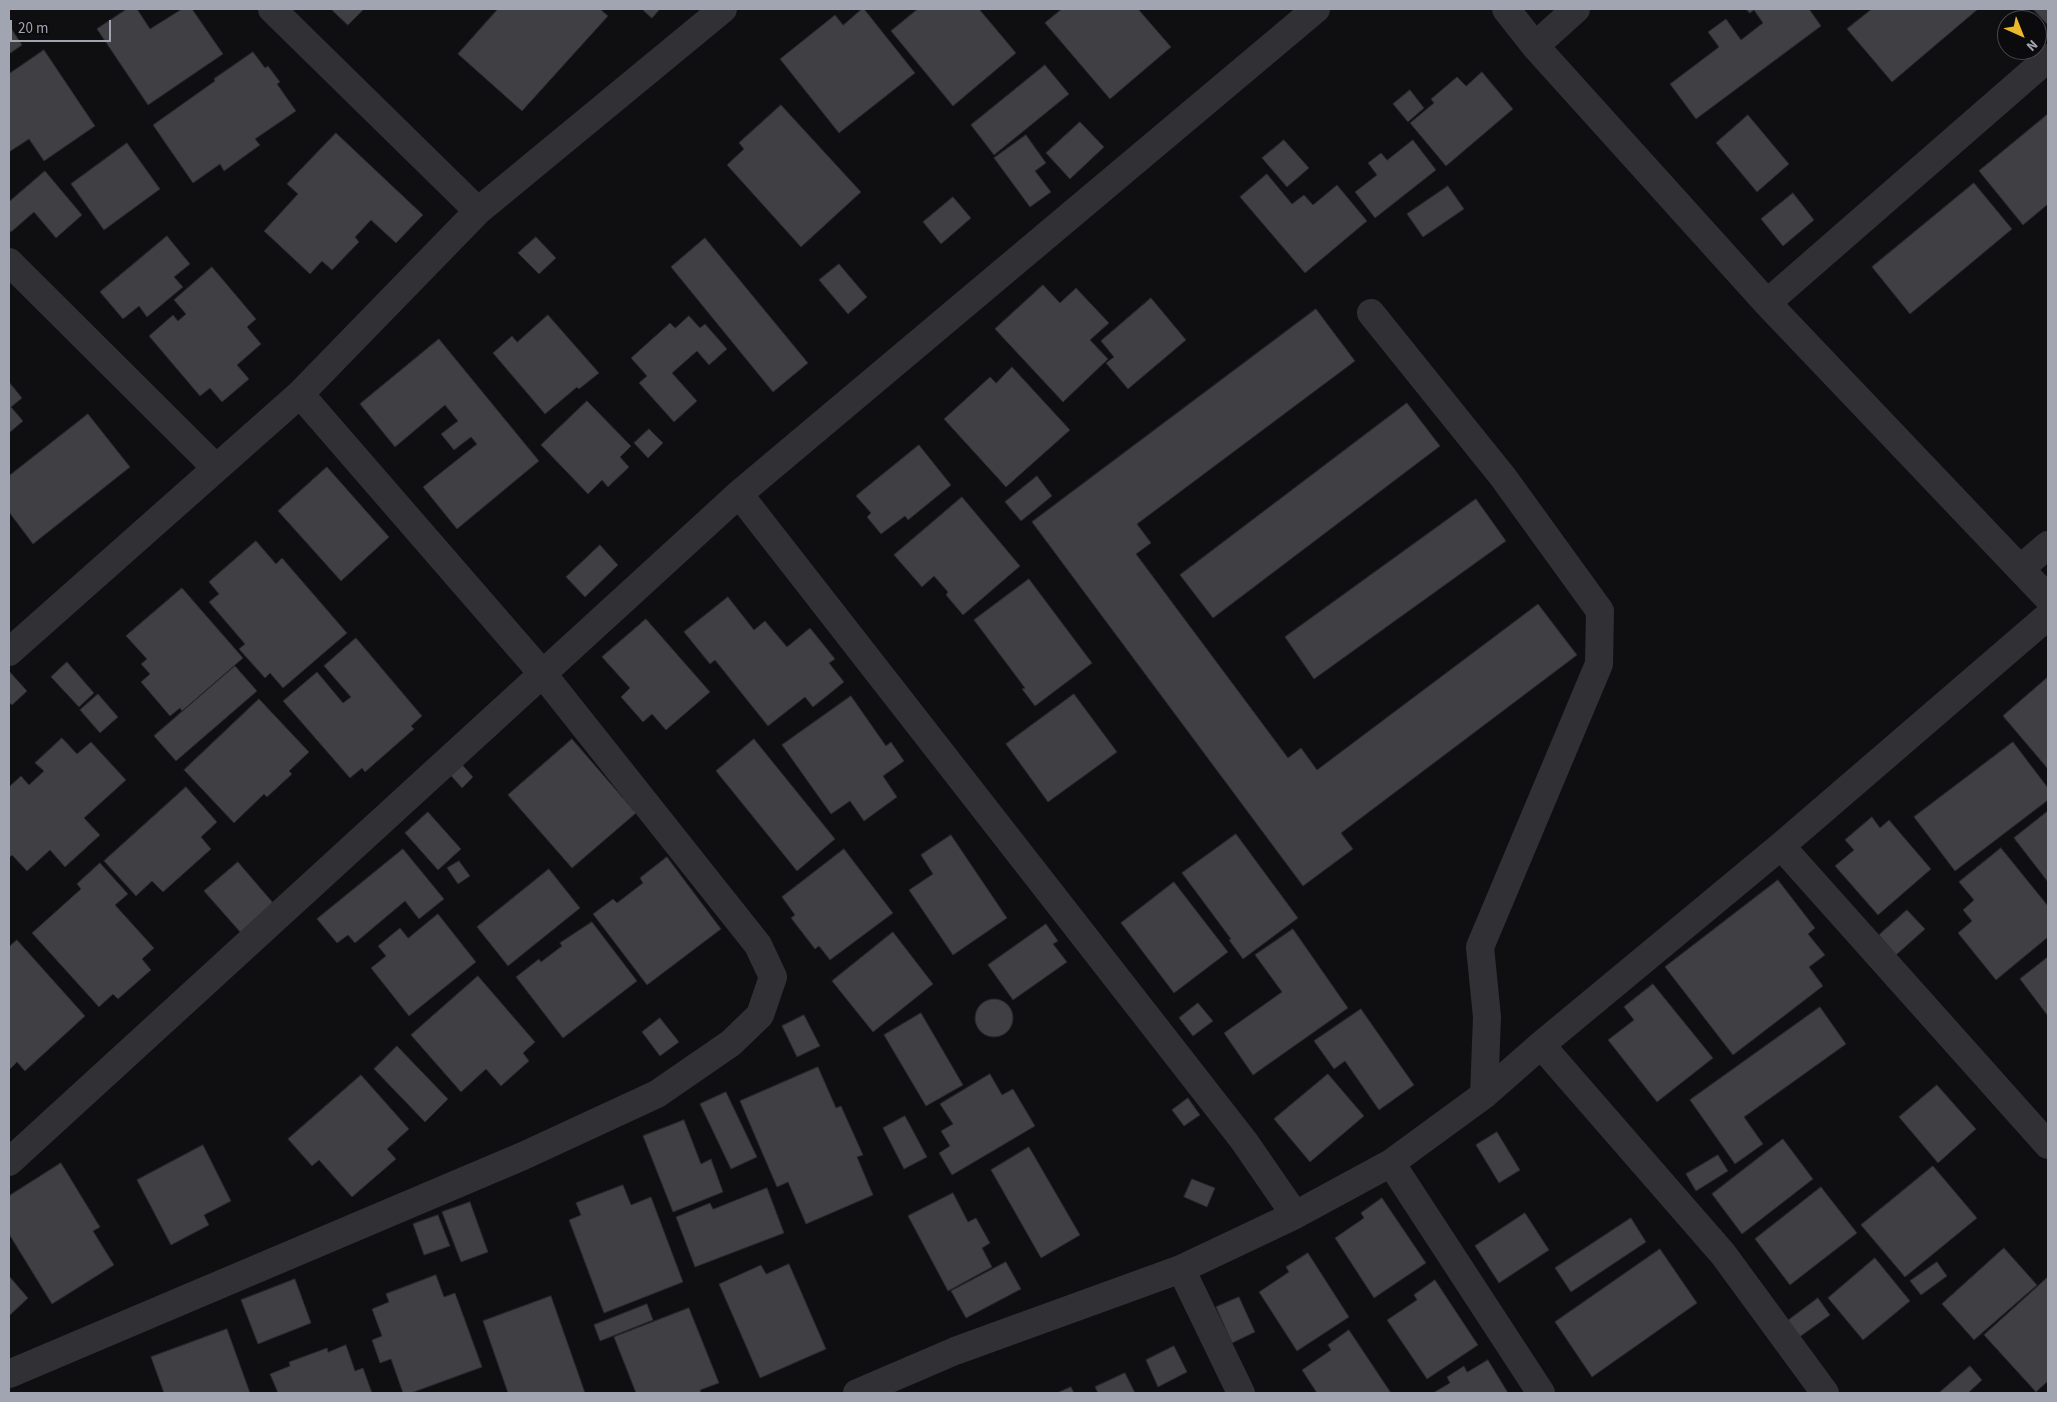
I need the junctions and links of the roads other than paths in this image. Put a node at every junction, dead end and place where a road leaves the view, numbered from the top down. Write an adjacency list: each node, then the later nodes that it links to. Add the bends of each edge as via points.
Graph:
1 (272, 9): 8 (street)
2 (723, 9): 8 (street)
3 (1316, 9): 14 (street)
4 (1506, 9): 6 (street)
5 (1576, 9): 6 (street)
6 (1535, 46): 10 (street)
7 (2048, 58): 10 (street)
8 (478, 211): 12 (street)
9 (9, 262): 13 (street)
10 (1767, 303): 16 (street)
11 (1371, 313): 23 (street, via 1503,477 1600,611 1599,664 1480,947 1487,1017)
12 (300, 394): 13 (street); 20 (street)
13 (216, 468): 19 (street)
14 (739, 494): 20 (street); 27 (street, via 1244,1141)
15 (2048, 545): 16 (street)
16 (2020, 568): 17 (street)
17 (2048, 598)
18 (2048, 616): 21 (street)
19 (9, 652)
20 (542, 673): 25 (street); 29 (street, via 758,945 773,977 760,1015 731,1043 657,1094 523,1156)
21 (1781, 846): 22 (street); 24 (street)
22 (1541, 1045): 23 (street); 33 (street, via 1723,1254)
23 (1484, 1095): 26 (street)
24 (2048, 1145)
25 (9, 1162)
26 (1391, 1164): 27 (street); 32 (street)
27 (1295, 1215): 28 (street)
28 (1181, 1269): 30 (street, via 955,1351); 31 (street)
29 (9, 1374)
30 (857, 1393)
31 (1241, 1393)
32 (1541, 1393)
33 (1825, 1393)

